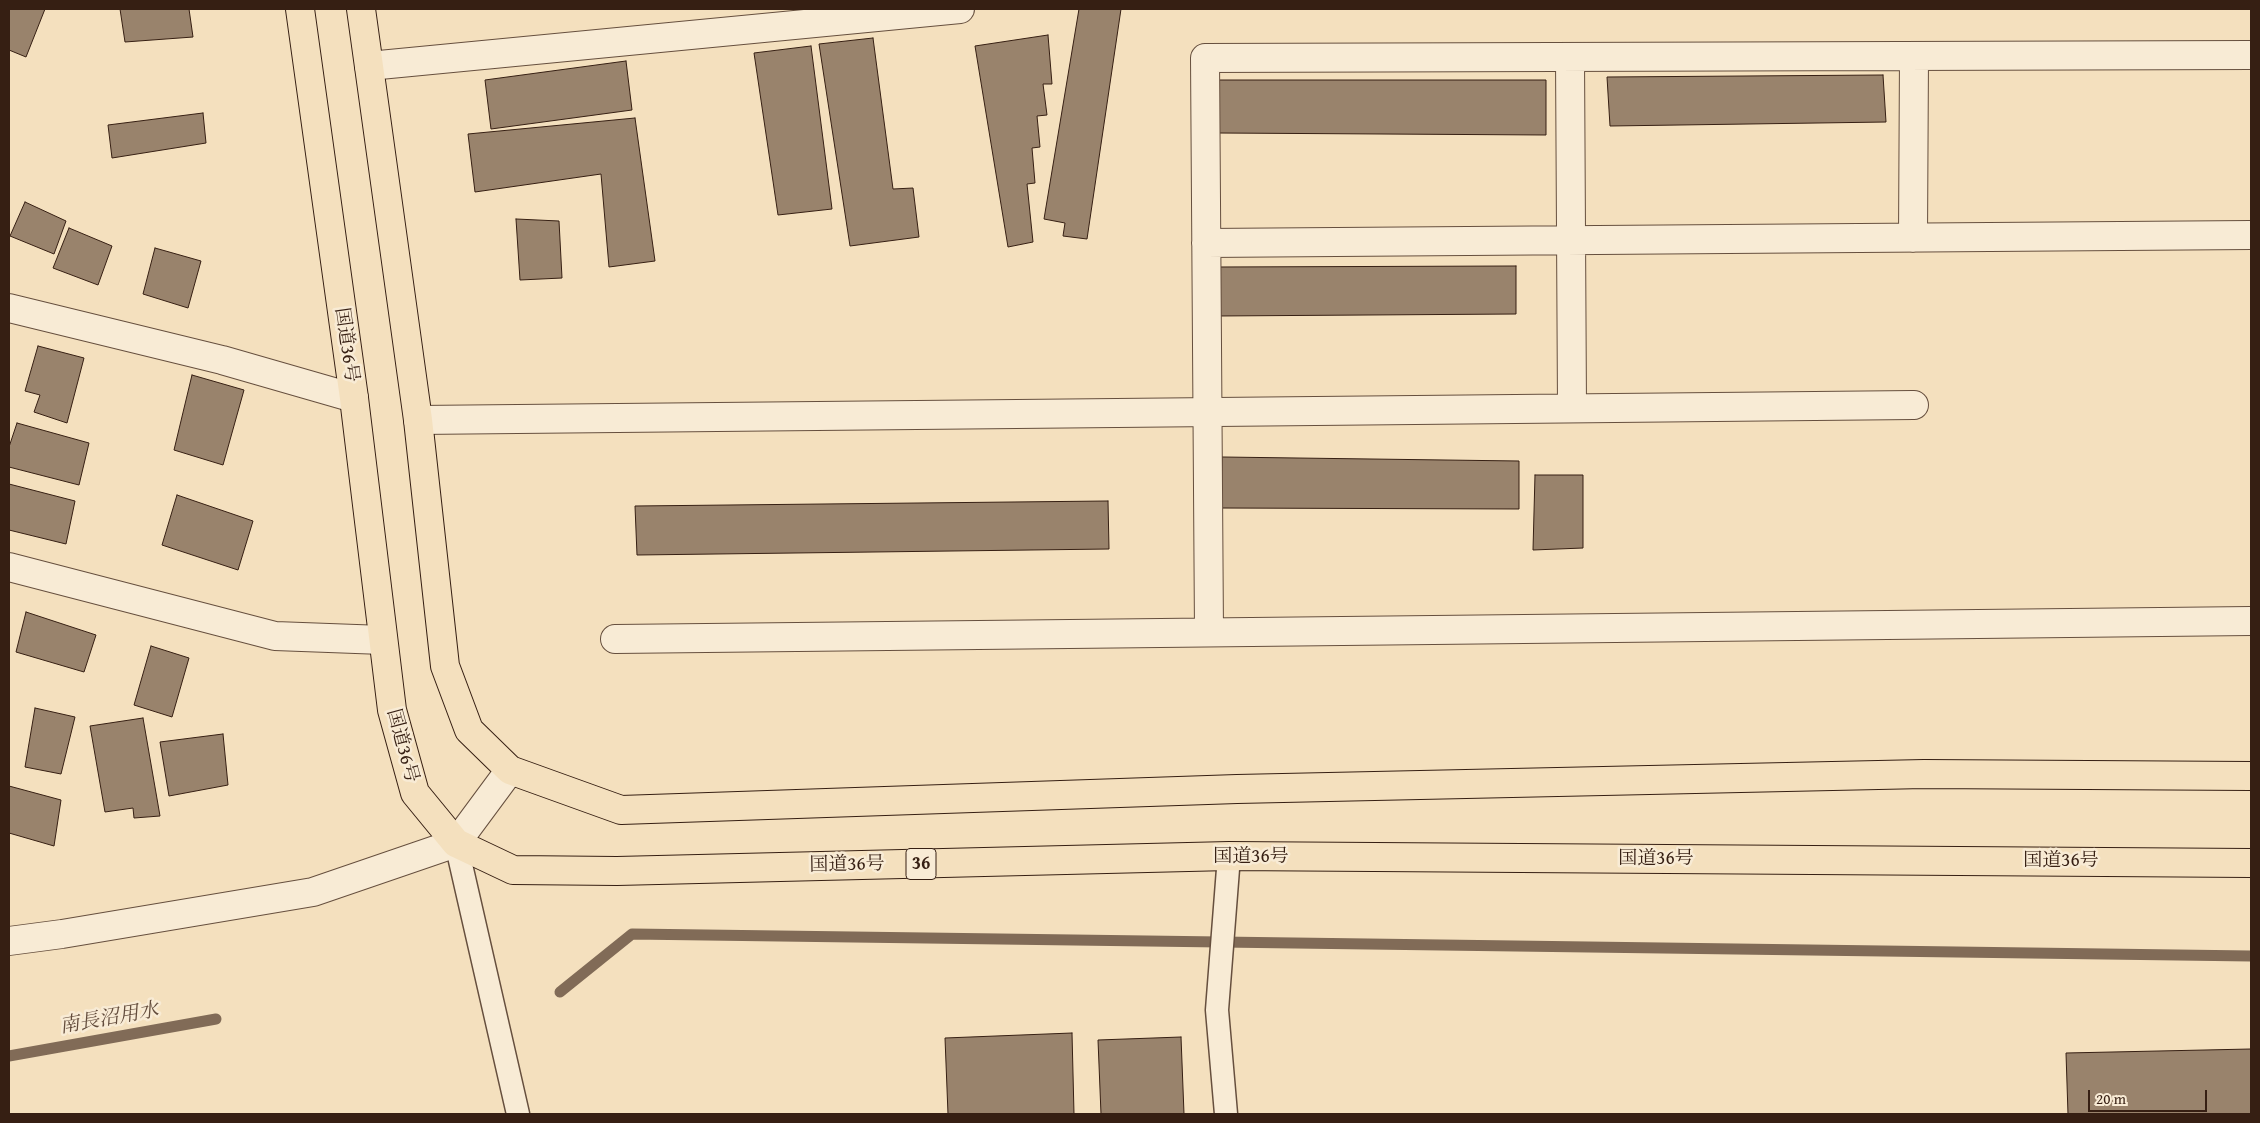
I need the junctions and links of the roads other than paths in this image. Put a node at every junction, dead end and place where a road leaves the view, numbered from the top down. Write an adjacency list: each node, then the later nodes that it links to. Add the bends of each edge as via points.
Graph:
1 (300, 9): 13 (highway, 国道36号 / 36)
2 (361, 9): 7 (highway)
3 (960, 9): 7 (street)
4 (2251, 55): 5 (street)
5 (1914, 56): 6 (street); 9 (street)
6 (1570, 57): 10 (street); 11 (street, via 1205,58)
7 (369, 66): 17 (highway)
8 (2251, 235): 9 (street)
9 (1913, 238): 10 (street)
10 (1573, 240): 11 (street); 15 (street)
11 (1206, 243): 16 (street)
12 (9, 308): 13 (street, via 222,360)
13 (354, 398): 22 (highway, 国道36号 / 36)
14 (1914, 405): 15 (street)
15 (1572, 407): 16 (street)
16 (1207, 410): 17 (street); 20 (street)
17 (418, 420): 23 (highway, via 445,666 469,730)
18 (9, 567): 22 (street, via 275,636)
19 (2251, 621): 20 (street)
20 (1209, 632): 21 (street)
21 (614, 639)
22 (383, 640): 25 (highway, 国道36号 / 36, via 392,710 415,792)
23 (510, 770): 24 (highway, via 621,810 1237,789 1924,774); 25 (street)
24 (2251, 776)
25 (456, 843): 26 (highway, 国道36号 / 36, via 512,870 617,871); 28 (street, via 313,892); 29 (lane)
26 (1229, 856): 27 (highway, 国道36号 / 36); 30 (lane, via 1218,1010)
27 (2251, 862)
28 (9, 941)
29 (518, 1114)
30 (1226, 1114)

